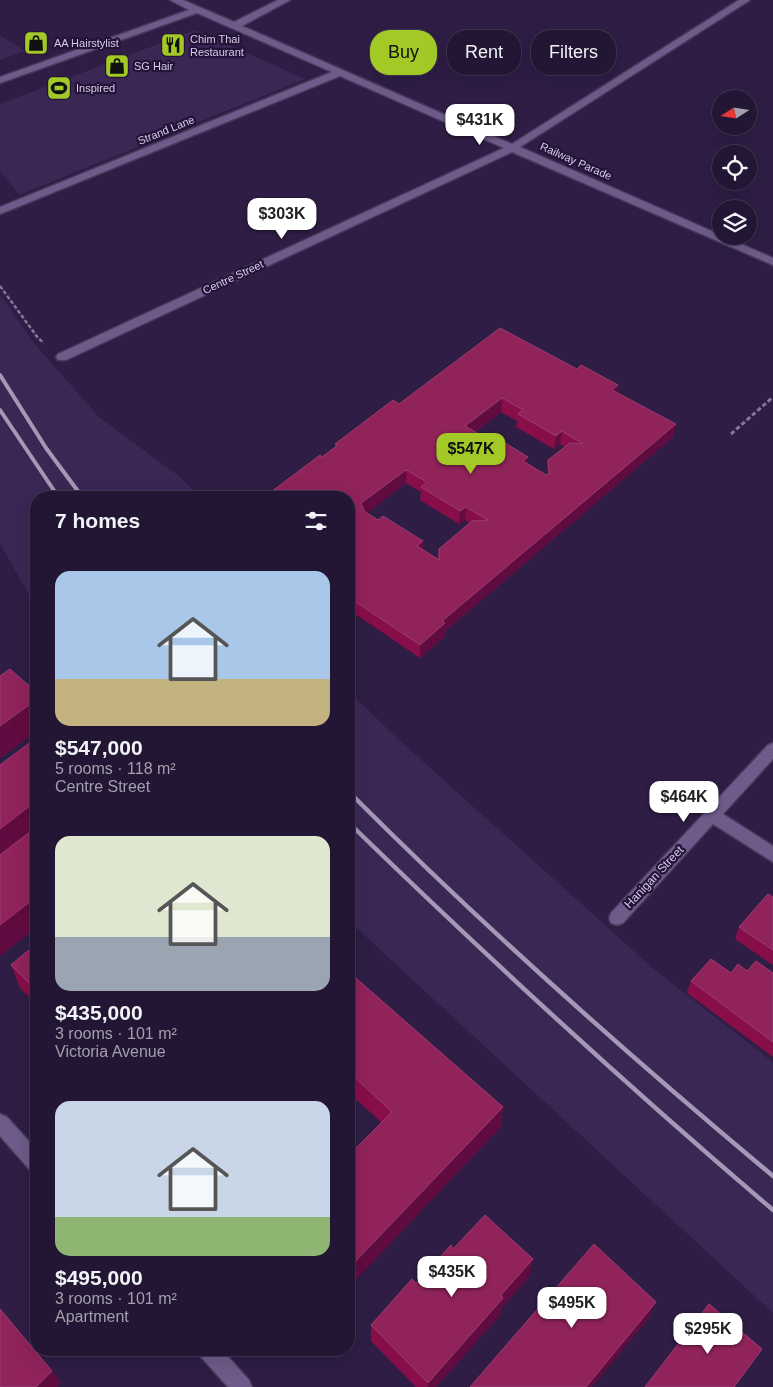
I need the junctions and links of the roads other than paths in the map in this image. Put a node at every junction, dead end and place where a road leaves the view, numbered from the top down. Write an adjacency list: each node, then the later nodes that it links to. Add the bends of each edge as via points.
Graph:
1 (175, 0): 4 (street, Railway Parade)
2 (285, 0): 5 (street)
3 (745, 0): 8 (street, Centre Street)
4 (197, 10): 5 (street, Railway Parade); 7 (street)
5 (234, 26): 6 (street, Railway Parade)
6 (341, 72): 8 (street, Railway Parade); 9 (street, Strand Lane)
7 (0, 80)
8 (514, 147): 10 (street, Railway Parade); 11 (street, Centre Street)
9 (0, 211)
10 (773, 262)
11 (62, 357)
12 (773, 749): 13 (street, Hanigan Street)
13 (712, 815): 14 (street); 15 (street, Hanigan Street)
14 (773, 855)
15 (617, 918)
16 (0, 1122): 17 (street)
17 (30, 1155)
18 (214, 1356): 19 (street)
19 (242, 1387)

